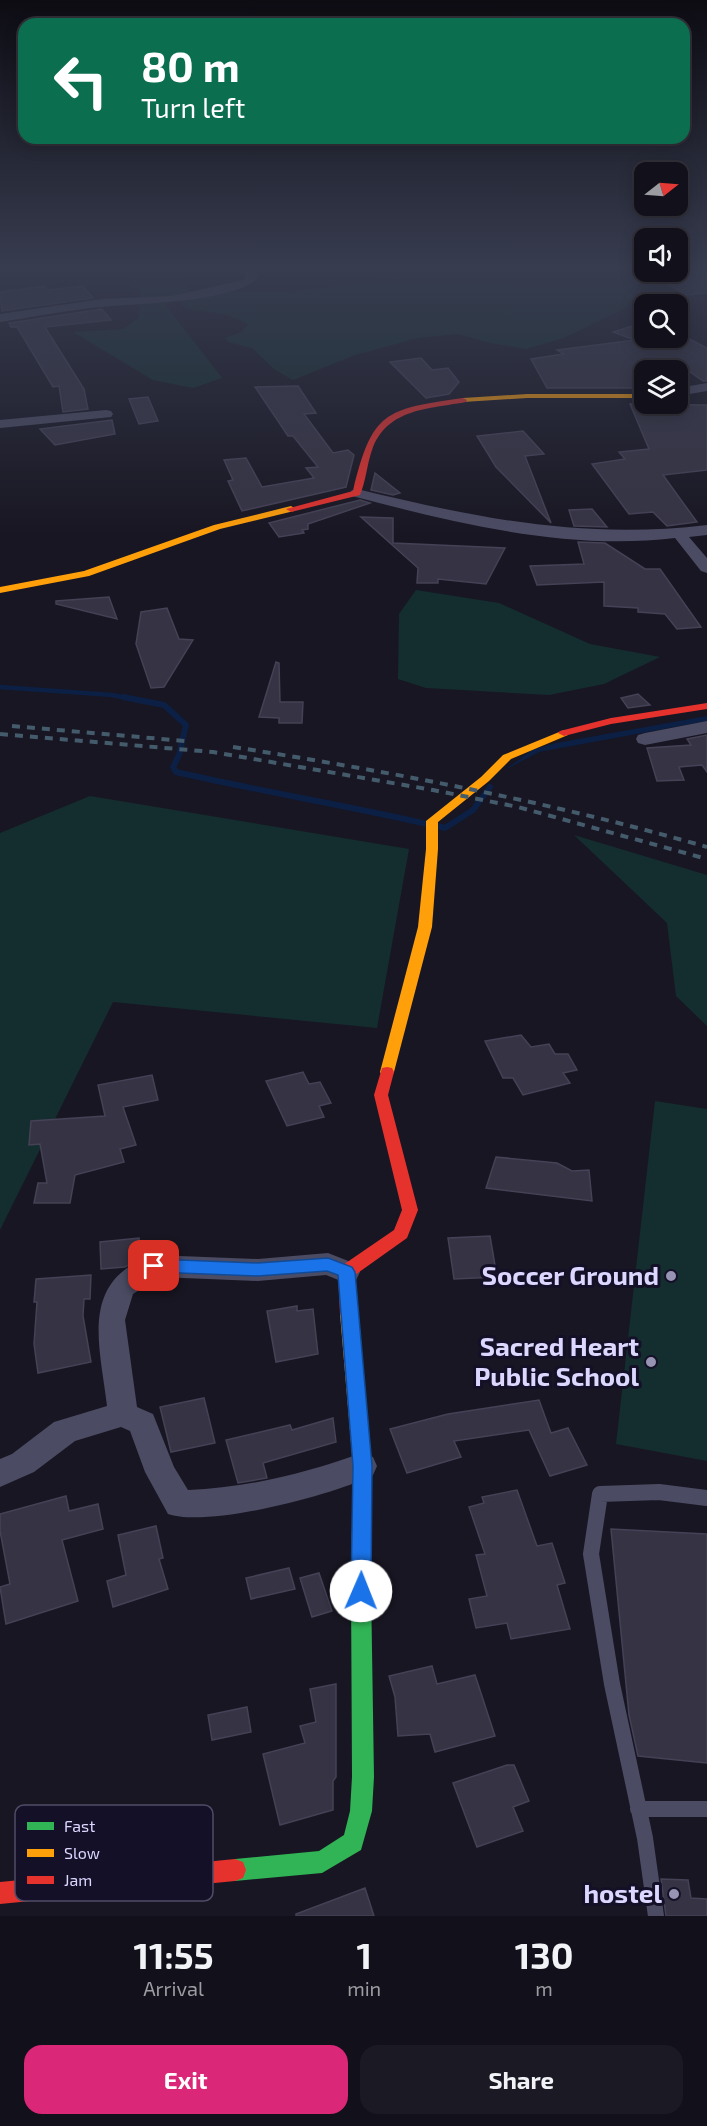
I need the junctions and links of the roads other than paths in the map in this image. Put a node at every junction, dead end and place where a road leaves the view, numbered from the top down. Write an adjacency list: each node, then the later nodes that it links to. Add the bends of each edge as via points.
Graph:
1 (707, 387): 2 (street)
2 (688, 390)
3 (634, 396): 6 (street, via 496,397 442,403 397,416 381,425 368,453)
4 (106, 414): 5 (street)
5 (0, 424)
6 (357, 494): 8 (street, via 523,528 634,537); 10 (street, via 217,527 86,574)
7 (707, 530): 8 (street)
8 (679, 534): 9 (street)
9 (707, 568)
10 (0, 590)
11 (707, 706): 14 (street, via 558,734 507,757 432,821 424,927 381,1095 410,1210 401,1234)
12 (707, 727): 13 (street)
13 (645, 739)
14 (346, 1272): 15 (street, via 328,1264 258,1269 154,1266 121,1288 111,1320); 16 (street)
15 (123, 1414): 16 (street, via 142,1424 160,1472 179,1504 215,1504 277,1492); 17 (street, via 65,1431 23,1463)
16 (362, 1466): 21 (street, via 363,1777 361,1811 353,1842 322,1862)
17 (0, 1474)
18 (707, 1498): 19 (lane, via 659,1492 600,1494 591,1554)
19 (638, 1809): 20 (lane); 24 (lane)
20 (707, 1809)
21 (213, 1872)
22 (15, 1892): 23 (street)
23 (0, 1893)
24 (657, 1916)

